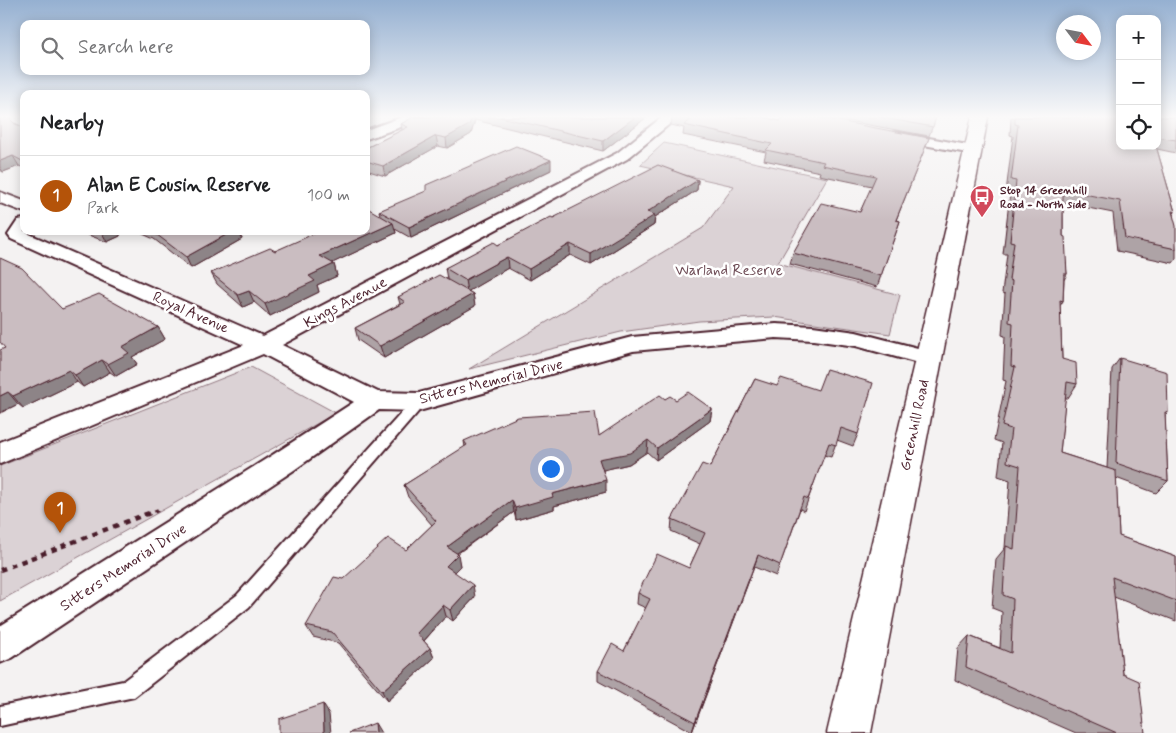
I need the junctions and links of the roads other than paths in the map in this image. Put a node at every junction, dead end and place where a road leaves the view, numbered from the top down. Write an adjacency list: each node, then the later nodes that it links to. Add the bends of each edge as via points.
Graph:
1 (628, 151): 6 (street, Kings Avenue)
2 (973, 151): 7 (main road, Greenhill Road)
3 (0, 197): 4 (street)
4 (20, 205)
5 (25, 235): 6 (street, Royal Avenue)
6 (264, 345): 8 (street, Royal Avenue); 10 (street, Kings Avenue)
7 (929, 358): 9 (street, Sitters Memorial Drive, via 856,339 813,332 776,331 632,344); 13 (main road, Greenhill Road)
8 (374, 401): 9 (street, Sitters Memorial Drive); 11 (street, Sitters Memorial Drive)
9 (419, 402): 12 (lane, via 243,601 127,690)
10 (0, 453)
11 (0, 646)
12 (0, 716)
13 (849, 733)

